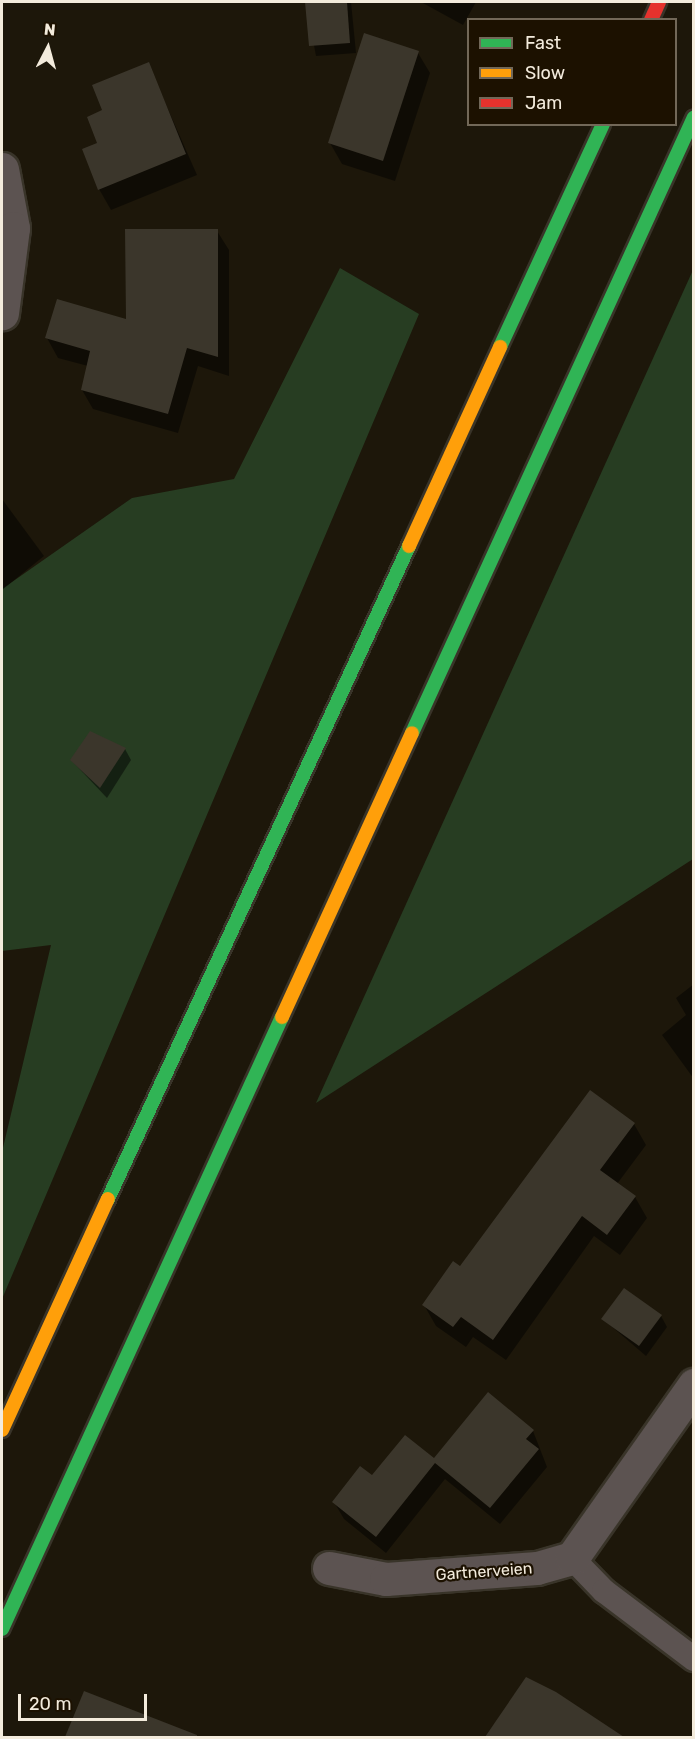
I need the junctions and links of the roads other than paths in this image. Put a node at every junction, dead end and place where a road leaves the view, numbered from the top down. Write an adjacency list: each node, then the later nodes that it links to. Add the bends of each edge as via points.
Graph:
1 (659, 2): 2 (highway)
2 (652, 18)
3 (693, 117): 11 (highway)
4 (602, 126): 8 (highway)
5 (2, 169): 6 (street, via 13,228)
6 (2, 314)
7 (693, 1385): 9 (street)
8 (2, 1430)
9 (572, 1558): 10 (street, Gartnerveien, via 537,1568 386,1579); 12 (lane, via 604,1591)
10 (329, 1568)
11 (2, 1629)
12 (693, 1659)

